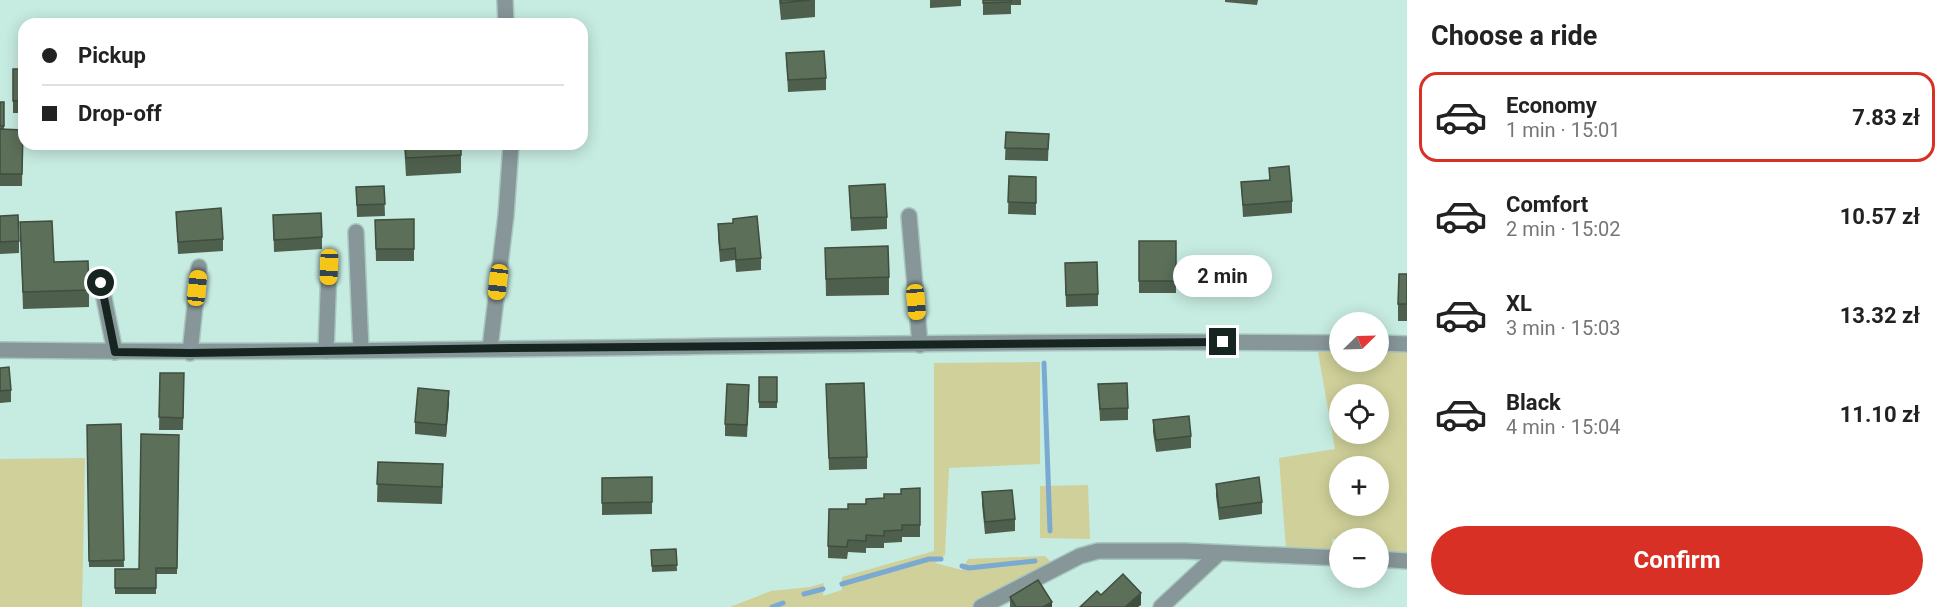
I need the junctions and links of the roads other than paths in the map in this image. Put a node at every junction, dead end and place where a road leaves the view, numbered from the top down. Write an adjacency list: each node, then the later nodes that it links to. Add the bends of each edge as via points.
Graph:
1 (505, 0): 2 (street)
2 (506, 18)
3 (510, 150): 13 (street)
4 (909, 216): 12 (street)
5 (356, 232): 15 (street)
6 (199, 267): 18 (street)
7 (329, 267): 16 (street)
8 (101, 283): 17 (street)
9 (1329, 343): 12 (street)
10 (1389, 343): 11 (street)
11 (1407, 344)
12 (920, 345): 13 (street)
13 (490, 348): 15 (street)
14 (0, 350): 17 (street)
15 (361, 350): 16 (street)
16 (326, 351): 18 (street)
17 (115, 352): 18 (street)
18 (190, 353)
19 (1218, 554): 20 (street); 23 (street, via 1090,552); 24 (street)
20 (1329, 558)
21 (1389, 560): 22 (street)
22 (1407, 561)
23 (981, 607)
24 (1161, 607)

